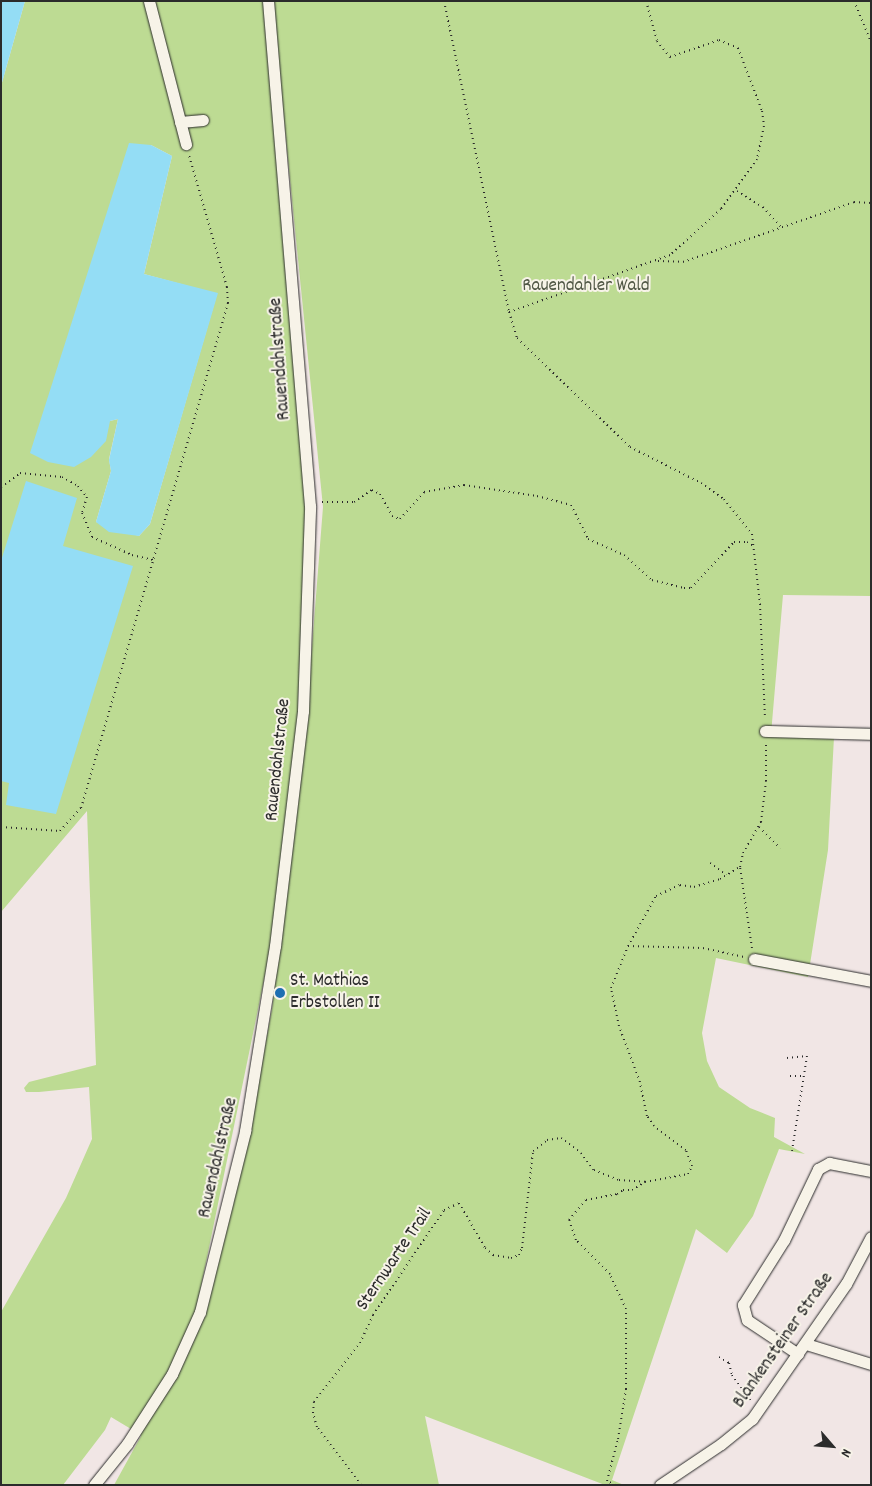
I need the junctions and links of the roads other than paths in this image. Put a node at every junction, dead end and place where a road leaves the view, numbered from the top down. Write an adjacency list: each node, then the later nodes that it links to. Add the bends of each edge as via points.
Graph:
1 (149, 1): 4 (street)
2 (268, 1): 15 (street, Rauendahlstraße, via 309,501 303,711 275,946 245,1131 200,1312 172,1374 127,1444)
3 (203, 120): 4 (street)
4 (180, 122): 5 (street)
5 (186, 144)
6 (765, 731): 7 (street)
7 (871, 734)
8 (754, 959): 9 (street, via 780,959)
9 (871, 981)
10 (871, 1171): 13 (street, via 829,1163 818,1169 784,1240 743,1306 747,1320)
11 (871, 1237): 12 (street, Blankensteiner Straße, via 846,1284)
12 (806, 1344): 13 (street, Blankensteiner Straße); 14 (street)
13 (798, 1354): 16 (street, Blankensteiner Straße, via 759,1410 721,1444)
14 (871, 1364)
15 (94, 1485)
16 (660, 1485)

